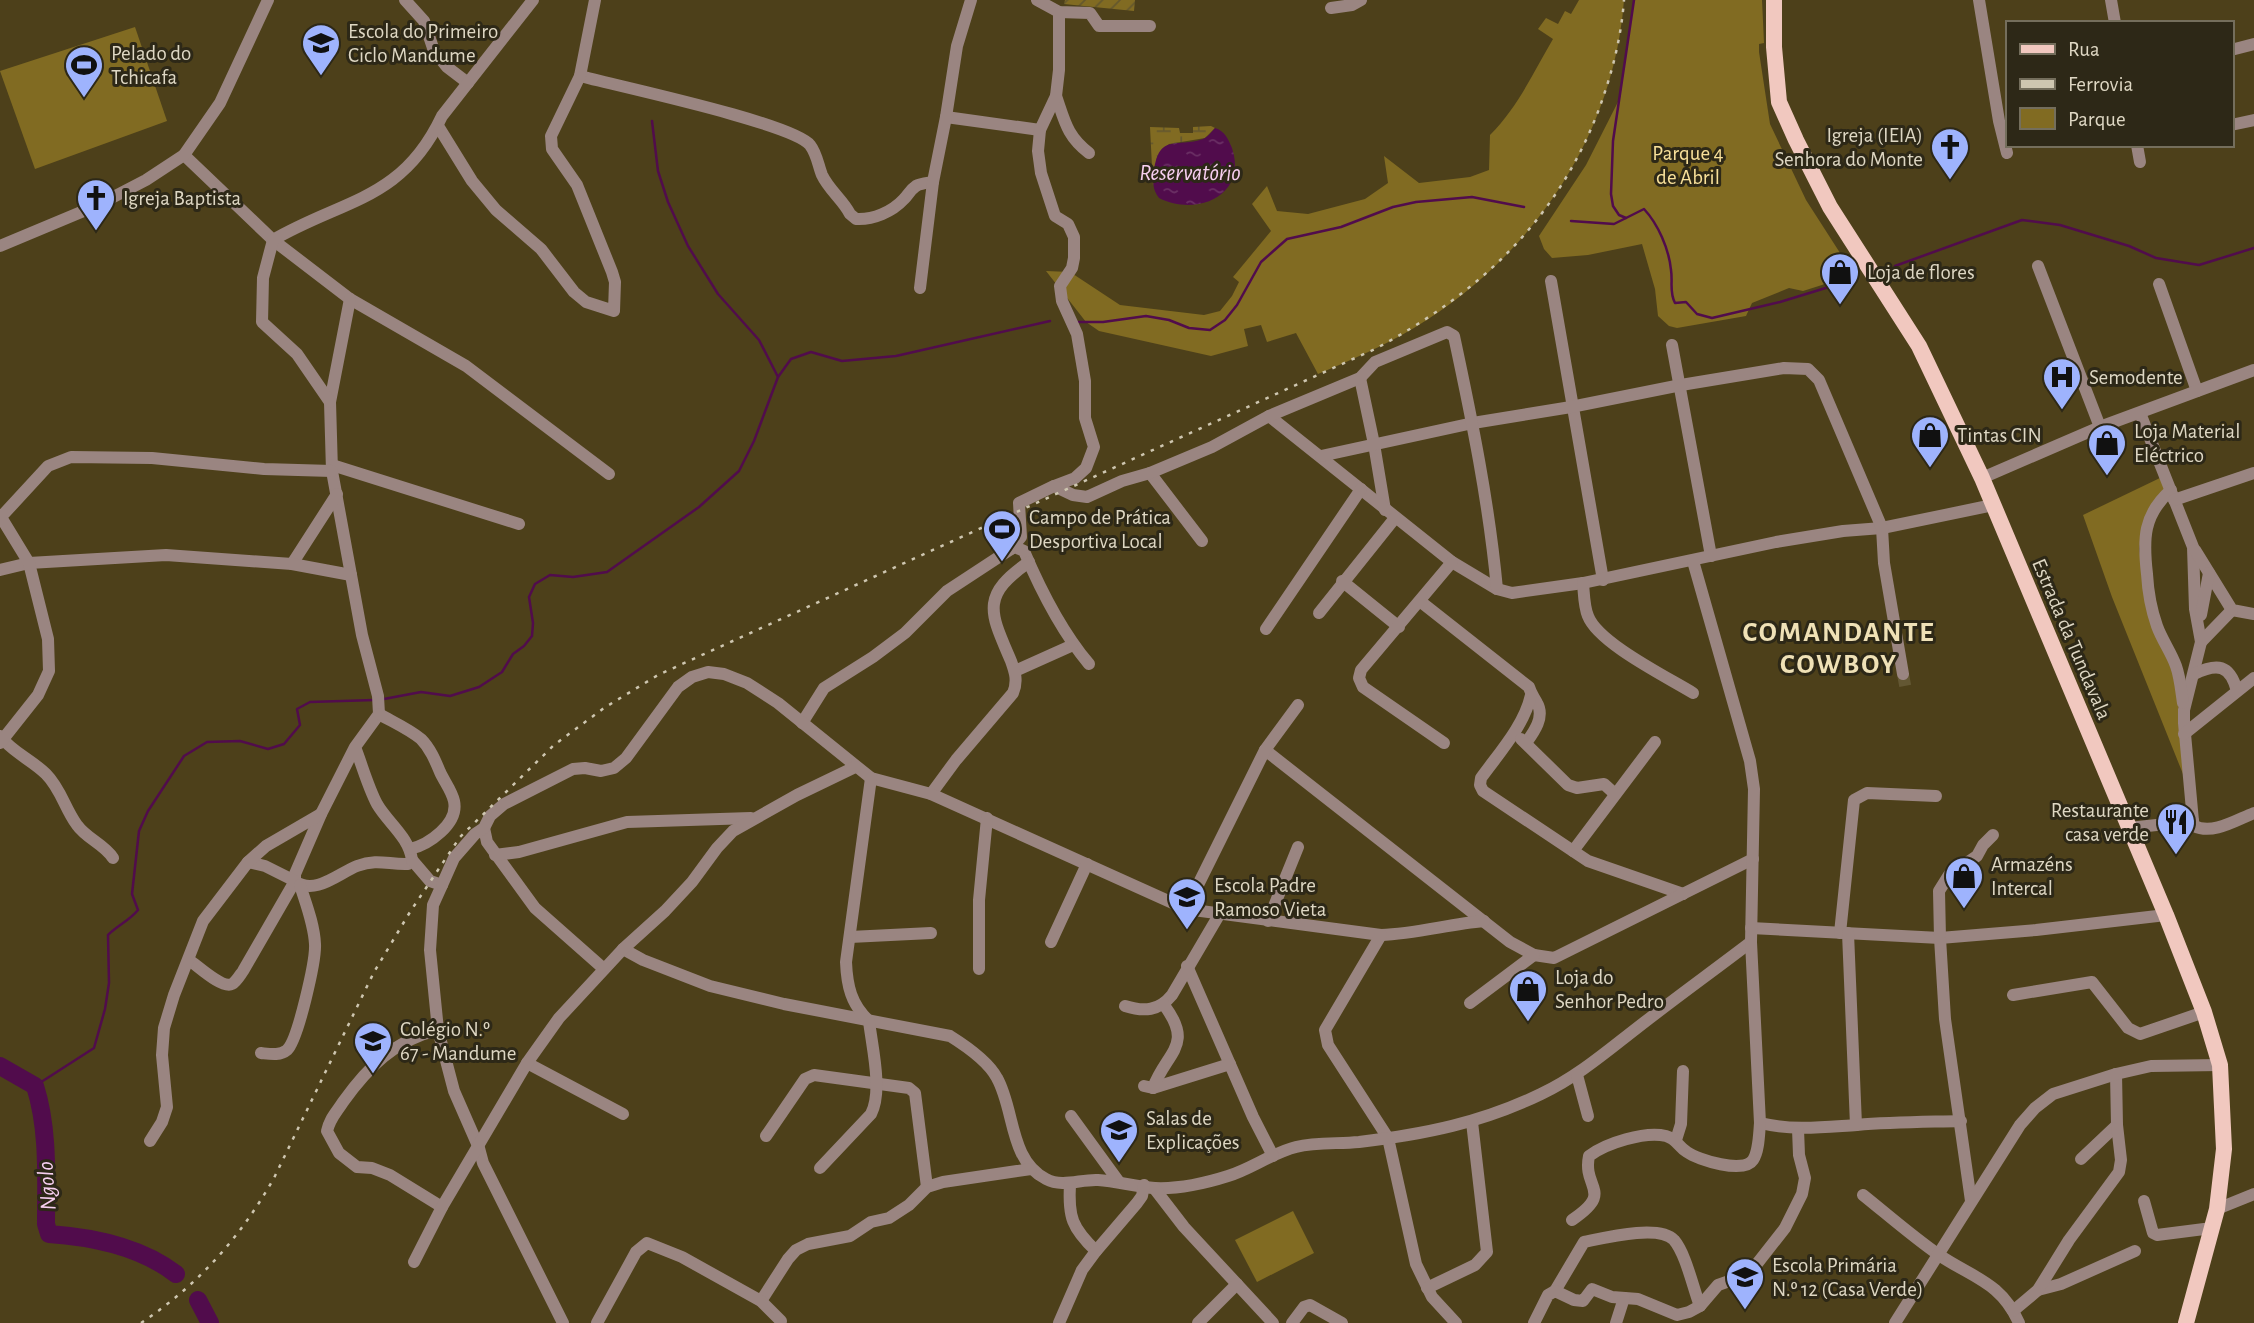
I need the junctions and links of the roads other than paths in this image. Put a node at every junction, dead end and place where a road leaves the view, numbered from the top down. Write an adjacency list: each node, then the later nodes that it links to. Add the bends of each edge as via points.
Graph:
1 (268, 0): 28 (street, via 220,103)
2 (405, 0): 18 (street, via 424,20 434,51)
3 (533, 0): 18 (street)
4 (595, 0): 17 (street)
5 (971, 0): 20 (street, via 957,46)
6 (1037, 0): 12 (street)
7 (1361, 0): 11 (street)
8 (1774, 0): 55 (main road, Estrada da Tundavala, via 1779,102 1830,207 1919,346)
9 (1979, 0): 27 (street)
10 (2111, 0): 13 (street)
11 (1331, 8)
12 (1059, 12): 14 (street, via 1090,13 1099,26); 19 (street)
13 (2115, 21)
14 (1150, 26)
15 (2254, 44): 16 (street)
16 (2233, 49)
17 (580, 76): 23 (street, via 551,136 552,149 577,185 612,272 614,311 586,302 574,292 541,249 496,210); 30 (street, via 798,136 810,145 822,175 856,219 879,215 899,204 912,188)
18 (468, 83): 23 (street)
19 (1056, 96): 24 (street); 26 (street, via 1074,141)
20 (946, 117): 24 (street); 30 (street)
21 (2254, 120): 22 (street)
22 (2233, 125)
23 (438, 126): 31 (street, via 392,182)
24 (1040, 130): 56 (street, via 1039,162 1050,202 1055,216 1068,224 1074,237 1072,268 1060,286 1077,334 1085,381 1085,418 1094,447 1086,468 1076,478)
25 (2140, 147): 29 (street)
26 (1089, 153)
27 (2007, 153)
28 (184, 155): 31 (street); 32 (street, via 98,205)
29 (2140, 162)
30 (933, 183): 36 (street)
31 (273, 240): 37 (street); 43 (street, via 263,278 262,322 297,354)
32 (0, 246)
33 (2038, 265): 48 (street)
34 (1551, 281): 44 (street)
35 (2160, 284): 42 (street)
36 (920, 288)
37 (350, 299): 43 (street); 54 (street, via 466,366)
38 (1672, 345): 41 (street)
39 (2254, 370): 42 (street)
40 (1360, 378): 46 (street); 47 (street, via 1375,362 1447,332 1454,336); 49 (street)
41 (1681, 385): 44 (street); 64 (street, via 1784,368 1808,369 1819,380); 68 (street)
42 (2197, 391): 45 (street)
43 (330, 402): 51 (street)
44 (1571, 407): 47 (street); 77 (street)
45 (2140, 413): 48 (street); 59 (street)
46 (1269, 416): 50 (street); 52 (street)
47 (1473, 423): 49 (street); 80 (street)
48 (2100, 427): 55 (street)
49 (1374, 444): 50 (street); 61 (street)
50 (1321, 456): 57 (street)
51 (332, 468): 58 (street); 62 (street, via 264,469 152,458 71,457 48,466); 63 (street)
52 (1150, 473): 56 (street, via 1087,497); 65 (street)
53 (2254, 473): 59 (street)
54 (610, 474)
55 (1982, 478): 60 (main road, Estrada da Tundavala)
56 (1054, 485): 67 (street, via 1020,503 1021,537)
57 (1361, 489): 61 (street); 87 (street)
58 (337, 494): 73 (street); 76 (street)
59 (2172, 495): 66 (street); 100 (street, via 2159,500 2144,544 2149,601 2177,668)
60 (1993, 505): 64 (street); 121 (main road, Estrada da Tundavala)
61 (1390, 514): 71 (street); 78 (street)
62 (1, 517): 72 (street)
63 (519, 524)
64 (1882, 528): 68 (street); 92 (street)
65 (1202, 541)
66 (2193, 547): 75 (street); 85 (street)
67 (1011, 549): 70 (street, via 1024,551); 101 (street, via 947,591 905,633 824,688)
68 (1711, 556): 69 (street)
69 (1693, 561): 77 (street); 128 (street, via 1750,761)
70 (1029, 562): 89 (street); 91 (street, via 996,593 993,612)
71 (1452, 562): 80 (street); 81 (street)
72 (29, 563): 73 (street, via 166,555); 74 (street); 104 (street, via 48,639 49,671 38,695)
73 (292, 564): 76 (street)
74 (0, 570)
75 (2209, 573): 82 (street); 85 (street)
76 (351, 575): 99 (street)
77 (1603, 580): 79 (street)
78 (1342, 581): 83 (street); 86 (street)
79 (1583, 583): 80 (street, via 1512,593); 96 (street, via 1587,616 1597,632)
80 (1497, 589)
81 (1421, 602): 86 (street); 97 (street, via 1521,680)
82 (2232, 610): 84 (street); 88 (street)
83 (1319, 612)
84 (2254, 614)
85 (2198, 625): 88 (street)
86 (1399, 627): 106 (street, via 1359,678 1363,687)
87 (1266, 629)
88 (2202, 642): 93 (street)
89 (1073, 645): 90 (street); 91 (street)
90 (1089, 664)
91 (1015, 671): 112 (street, via 1013,693)
92 (1903, 674)
93 (2193, 674): 95 (street, via 2214,666 2223,668 2234,678); 100 (street)
94 (2254, 678): 95 (street)
95 (2237, 691): 103 (street)
96 (1693, 693)
97 (1531, 695): 102 (street); 107 (street, via 1540,717)
98 (1298, 705): 109 (street)
99 (378, 706): 108 (street); 125 (street, via 421,739 454,800 447,824)
100 (2184, 710): 103 (street)
101 (802, 723): 110 (street); 120 (street, via 747,683 708,672 692,677 678,687 614,768 573,769 504,804)
102 (1513, 733): 107 (street); 124 (street, via 1481,778 1483,791)
103 (2184, 734): 119 (street)
104 (1, 739): 127 (street, via 45,774 76,824)
105 (1655, 742): 113 (street)
106 (1444, 743)
107 (1526, 743): 113 (street, via 1569,785 1604,785)
108 (355, 747): 116 (street); 125 (street, via 376,802)
109 (1265, 750): 134 (street); 138 (street)
110 (855, 767): 111 (street); 117 (street)
111 (871, 778): 112 (street); 143 (street)
112 (932, 794): 118 (street)
113 (1615, 794): 124 (street)
114 (1936, 796): 141 (street, via 1867,793 1854,800)
115 (2254, 813): 119 (street, via 2216,828 2200,828)
116 (321, 814): 129 (street); 131 (street, via 295,874)
117 (754, 817): 126 (street, via 627,822); 147 (street, via 733,831 665,911)
118 (987, 818): 130 (street); 152 (street, via 979,900)
119 (2193, 821): 121 (street)
120 (484, 828): 126 (street); 132 (street, via 454,858)
121 (2129, 828): 136 (main road, Estrada da Tundavala)
122 (1993, 835): 144 (street, via 1977,856 1949,875 1939,891)
123 (1298, 847): 137 (street)
124 (1573, 851): 133 (street, via 1601,867)
125 (411, 855): 131 (street, via 408,864 383,860 360,864 325,883); 132 (street, via 430,881)
126 (495, 855): 151 (street, via 535,908)
127 (113, 858)
128 (1753, 859): 133 (street); 139 (street)
129 (248, 862): 131 (street); 149 (street, via 203,921)
130 (1087, 864): 134 (street); 145 (street)
131 (298, 883): 149 (street, via 234,983 220,983); 160 (street, via 316,946 305,1002 295,1040 286,1051)
132 (442, 886): 159 (street, via 433,905 430,950)
133 (1683, 894): 148 (street, via 1554,958)
134 (1186, 909): 135 (street)
135 (1219, 915): 137 (street); 150 (street)
136 (2166, 915): 144 (street); 157 (main road, Estrada da Tundavala)
137 (1268, 921): 142 (street)
138 (1484, 921): 142 (street); 148 (street)
139 (1751, 928): 141 (street); 146 (street)
140 (931, 933): 143 (street)
141 (1844, 933): 144 (street); 174 (street)
142 (1381, 935): 178 (street, via 1325,1030 1328,1045)
143 (850, 937): 158 (street, via 846,981 859,1011)
144 (1940, 938): 171 (street, via 1945,1019)
145 (1051, 942)
146 (1751, 942): 166 (street); 173 (street)
147 (623, 948): 151 (street); 158 (street, via 710,986)
148 (1534, 955): 154 (street)
149 (189, 960): 180 (street, via 164,1028 167,1107)
150 (1187, 967): 156 (street); 162 (street)
151 (604, 969): 161 (street, via 559,1018)
152 (979, 969)
153 (2013, 995): 157 (street, via 2092,982 2128,1028 2140,1034)
154 (1470, 1003)
155 (1125, 1006): 156 (street, via 1136,1010)
156 (1164, 1006): 162 (street, via 1178,1026 1178,1040 1148,1087)
157 (2204, 1012): 163 (main road, Estrada da Tundavala)
158 (869, 1021): 167 (street); 185 (street, via 950,1036 980,1059 1002,1087 1020,1151)
159 (438, 1030): 181 (street, via 454,1091); 194 (street, via 390,1050 355,1085 331,1117 327,1131 339,1153 357,1167 390,1175)
160 (261, 1053)
161 (527, 1063): 168 (street); 181 (street)
162 (1230, 1064): 182 (street)
163 (2220, 1065): 165 (street, via 2151,1066); 195 (main road, Estrada da Tundavala, via 2224,1149)
164 (1683, 1071): 179 (street)
165 (2116, 1074): 175 (street); 192 (street, via 2053,1094 2035,1108)
166 (1577, 1075): 170 (street); 172 (street)
167 (876, 1083): 177 (street, via 814,1074 805,1079); 184 (street, via 877,1104 871,1114); 188 (street, via 915,1093)
168 (624, 1114)
169 (1071, 1116): 186 (street)
170 (1588, 1116)
171 (1961, 1121): 174 (street); 192 (street)
172 (1472, 1122): 178 (street); 203 (street, via 1487,1252 1475,1265)
173 (1760, 1123): 176 (street); 179 (street, via 1754,1160 1747,1166 1737,1168 1696,1157)
174 (1856, 1125): 176 (street)
175 (2117, 1125): 183 (street); 204 (street, via 2122,1160 2119,1172 2068,1240)
176 (1798, 1129): 208 (street, via 1805,1178 1795,1211 1749,1274 1718,1285)
177 (766, 1136)
178 (1388, 1138): 182 (street, via 1294,1147); 203 (street, via 1416,1264)
179 (1676, 1140): 196 (street, via 1663,1135 1629,1138 1595,1151 1587,1166 1595,1198)
180 (150, 1141)
181 (479, 1148): 194 (street); 211 (street)
182 (1273, 1156): 189 (street, via 1225,1177)
183 (2081, 1159)
184 (820, 1168)
185 (1031, 1170): 187 (street, via 1055,1183); 188 (street)
186 (1119, 1182): 187 (street); 189 (street)
187 (1070, 1184): 198 (street, via 1070,1216)
188 (927, 1187): 207 (street, via 889,1218 871,1222 850,1236 796,1250)
189 (1149, 1187): 198 (street); 202 (street)
190 (1863, 1195): 200 (street)
191 (2254, 1195): 195 (street)
192 (1971, 1200): 200 (street)
193 (2144, 1201): 197 (street, via 2157,1235)
194 (442, 1207): 201 (street)
195 (2217, 1209): 197 (main road, Estrada da Tundavala)
196 (1572, 1220)
197 (2212, 1227): 222 (main road, Estrada da Tundavala)
198 (1096, 1251): 213 (street, via 1082,1270)
199 (2135, 1251): 204 (street)
200 (1938, 1254): 209 (street, via 1999,1292); 221 (street)
201 (414, 1262)
202 (1237, 1284): 214 (street); 215 (street)
203 (1427, 1287): 218 (street, via 1436,1304)
204 (2038, 1290): 209 (street)
205 (1555, 1291): 206 (street, via 1583,1301 1592,1289); 208 (street, via 1584,1242 1652,1231 1667,1235 1680,1249); 219 (street, via 1548,1295)
206 (1624, 1298): 208 (street, via 1676,1315); 220 (street)
207 (761, 1301): 210 (street); 212 (street, via 647,1243 636,1252)
208 (1694, 1314)
209 (2016, 1317)
210 (780, 1321)
211 (563, 1323)
212 (597, 1323)
213 (1059, 1323)
214 (1198, 1323)
215 (1273, 1323)
216 (1292, 1323): 217 (street, via 1310,1305)
217 (1342, 1323)
218 (1456, 1323)
219 (1534, 1323)
220 (1616, 1323)
221 (1895, 1323)
222 (2186, 1323)

